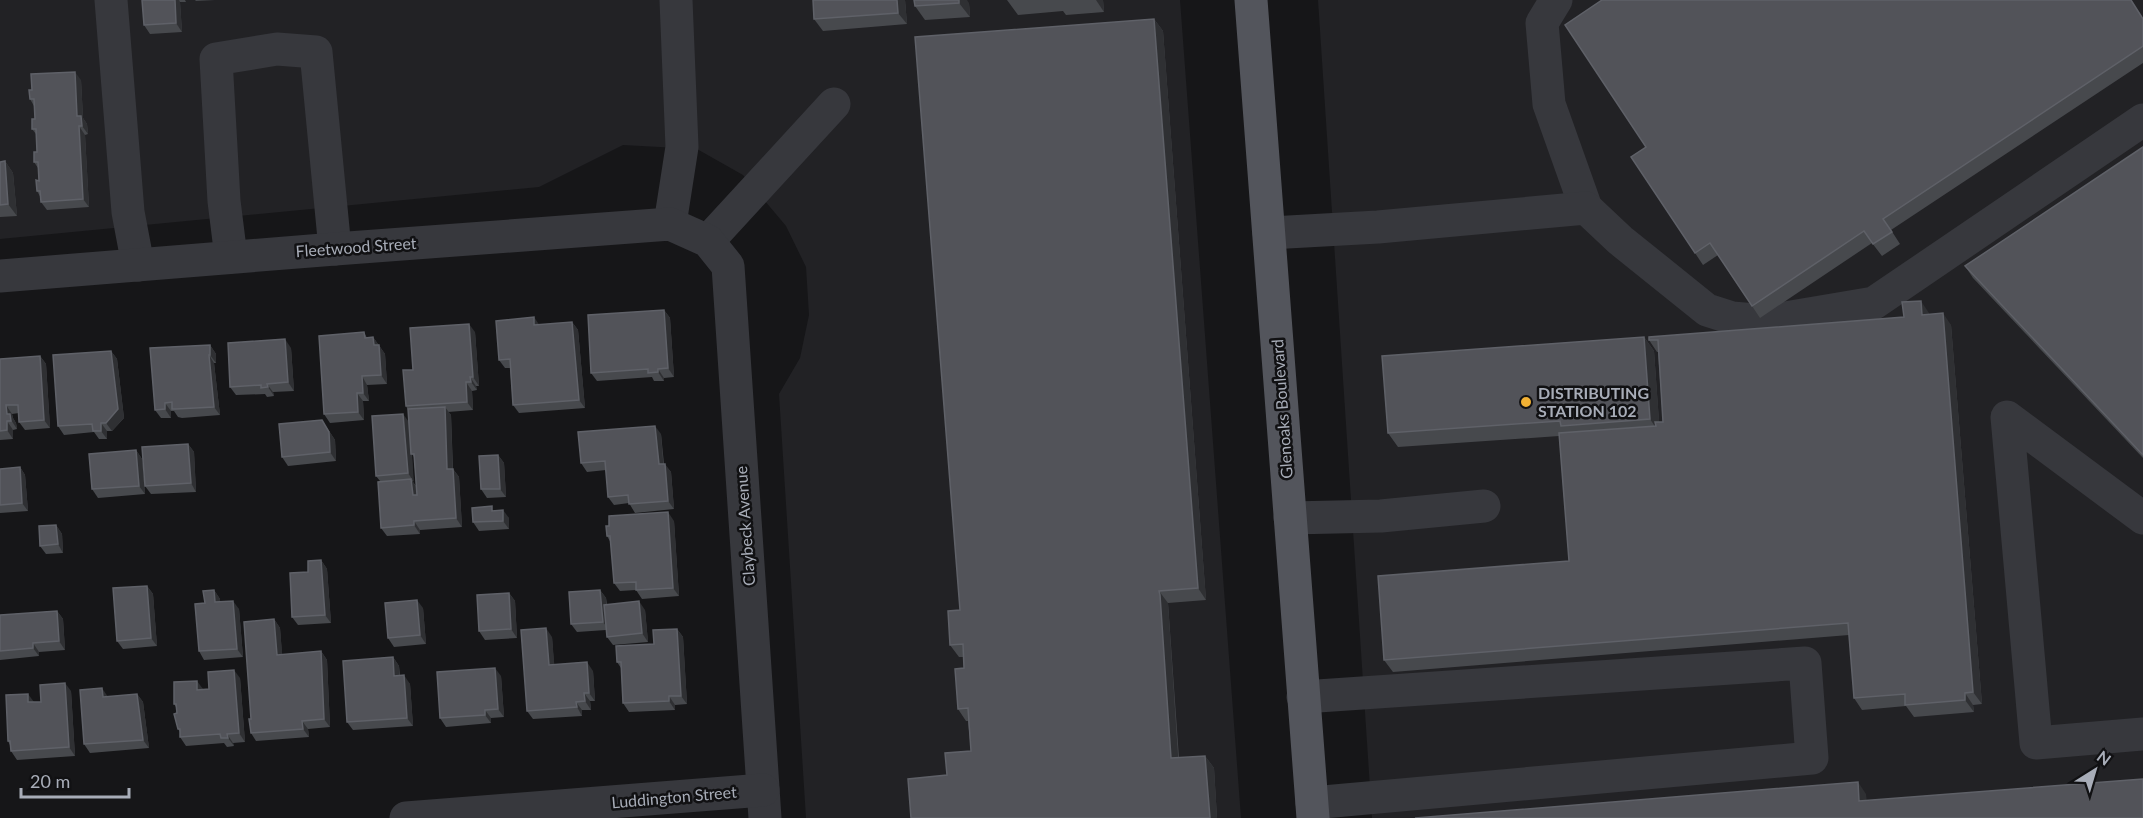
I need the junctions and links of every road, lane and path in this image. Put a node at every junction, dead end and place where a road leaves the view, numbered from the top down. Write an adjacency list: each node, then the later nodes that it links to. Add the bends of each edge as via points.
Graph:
1 (111, 0): 13 (street, via 128,212)
2 (676, 0): 8 (street, via 682,147)
3 (1251, 0): 9 (main road, Glenoaks Boulevard)
4 (1556, 0): 7 (street, via 1542,23 1549,104)
5 (834, 104): 10 (street)
6 (2143, 120): 7 (street, via 1874,303 1767,321 1732,318 1707,310)
7 (1586, 208): 9 (street)
8 (670, 224): 10 (street, Fleetwood Street); 11 (street, Fleetwood Street)
9 (1269, 233): 16 (main road, Glenoaks Boulevard)
10 (708, 241): 20 (street, Claybeck Avenue, via 728,266)
11 (335, 249): 12 (street, Fleetwood Street); 12 (street, via 316,52 277,49 216,59)
12 (231, 257): 13 (street, Fleetwood Street)
13 (138, 265): 14 (street, Fleetwood Street)
14 (0, 276)
15 (1484, 506): 16 (street, via 1381,516)
16 (1290, 518): 18 (main road, Glenoaks Boulevard)
17 (2143, 518): 19 (street, via 2007,417 2036,743)
18 (1304, 697): 21 (main road, Glenoaks Boulevard); 21 (street, via 1805,663 1812,758)
19 (2143, 734)
20 (764, 804): 22 (street, Luddington Street)
21 (1312, 810)
22 (406, 818)

